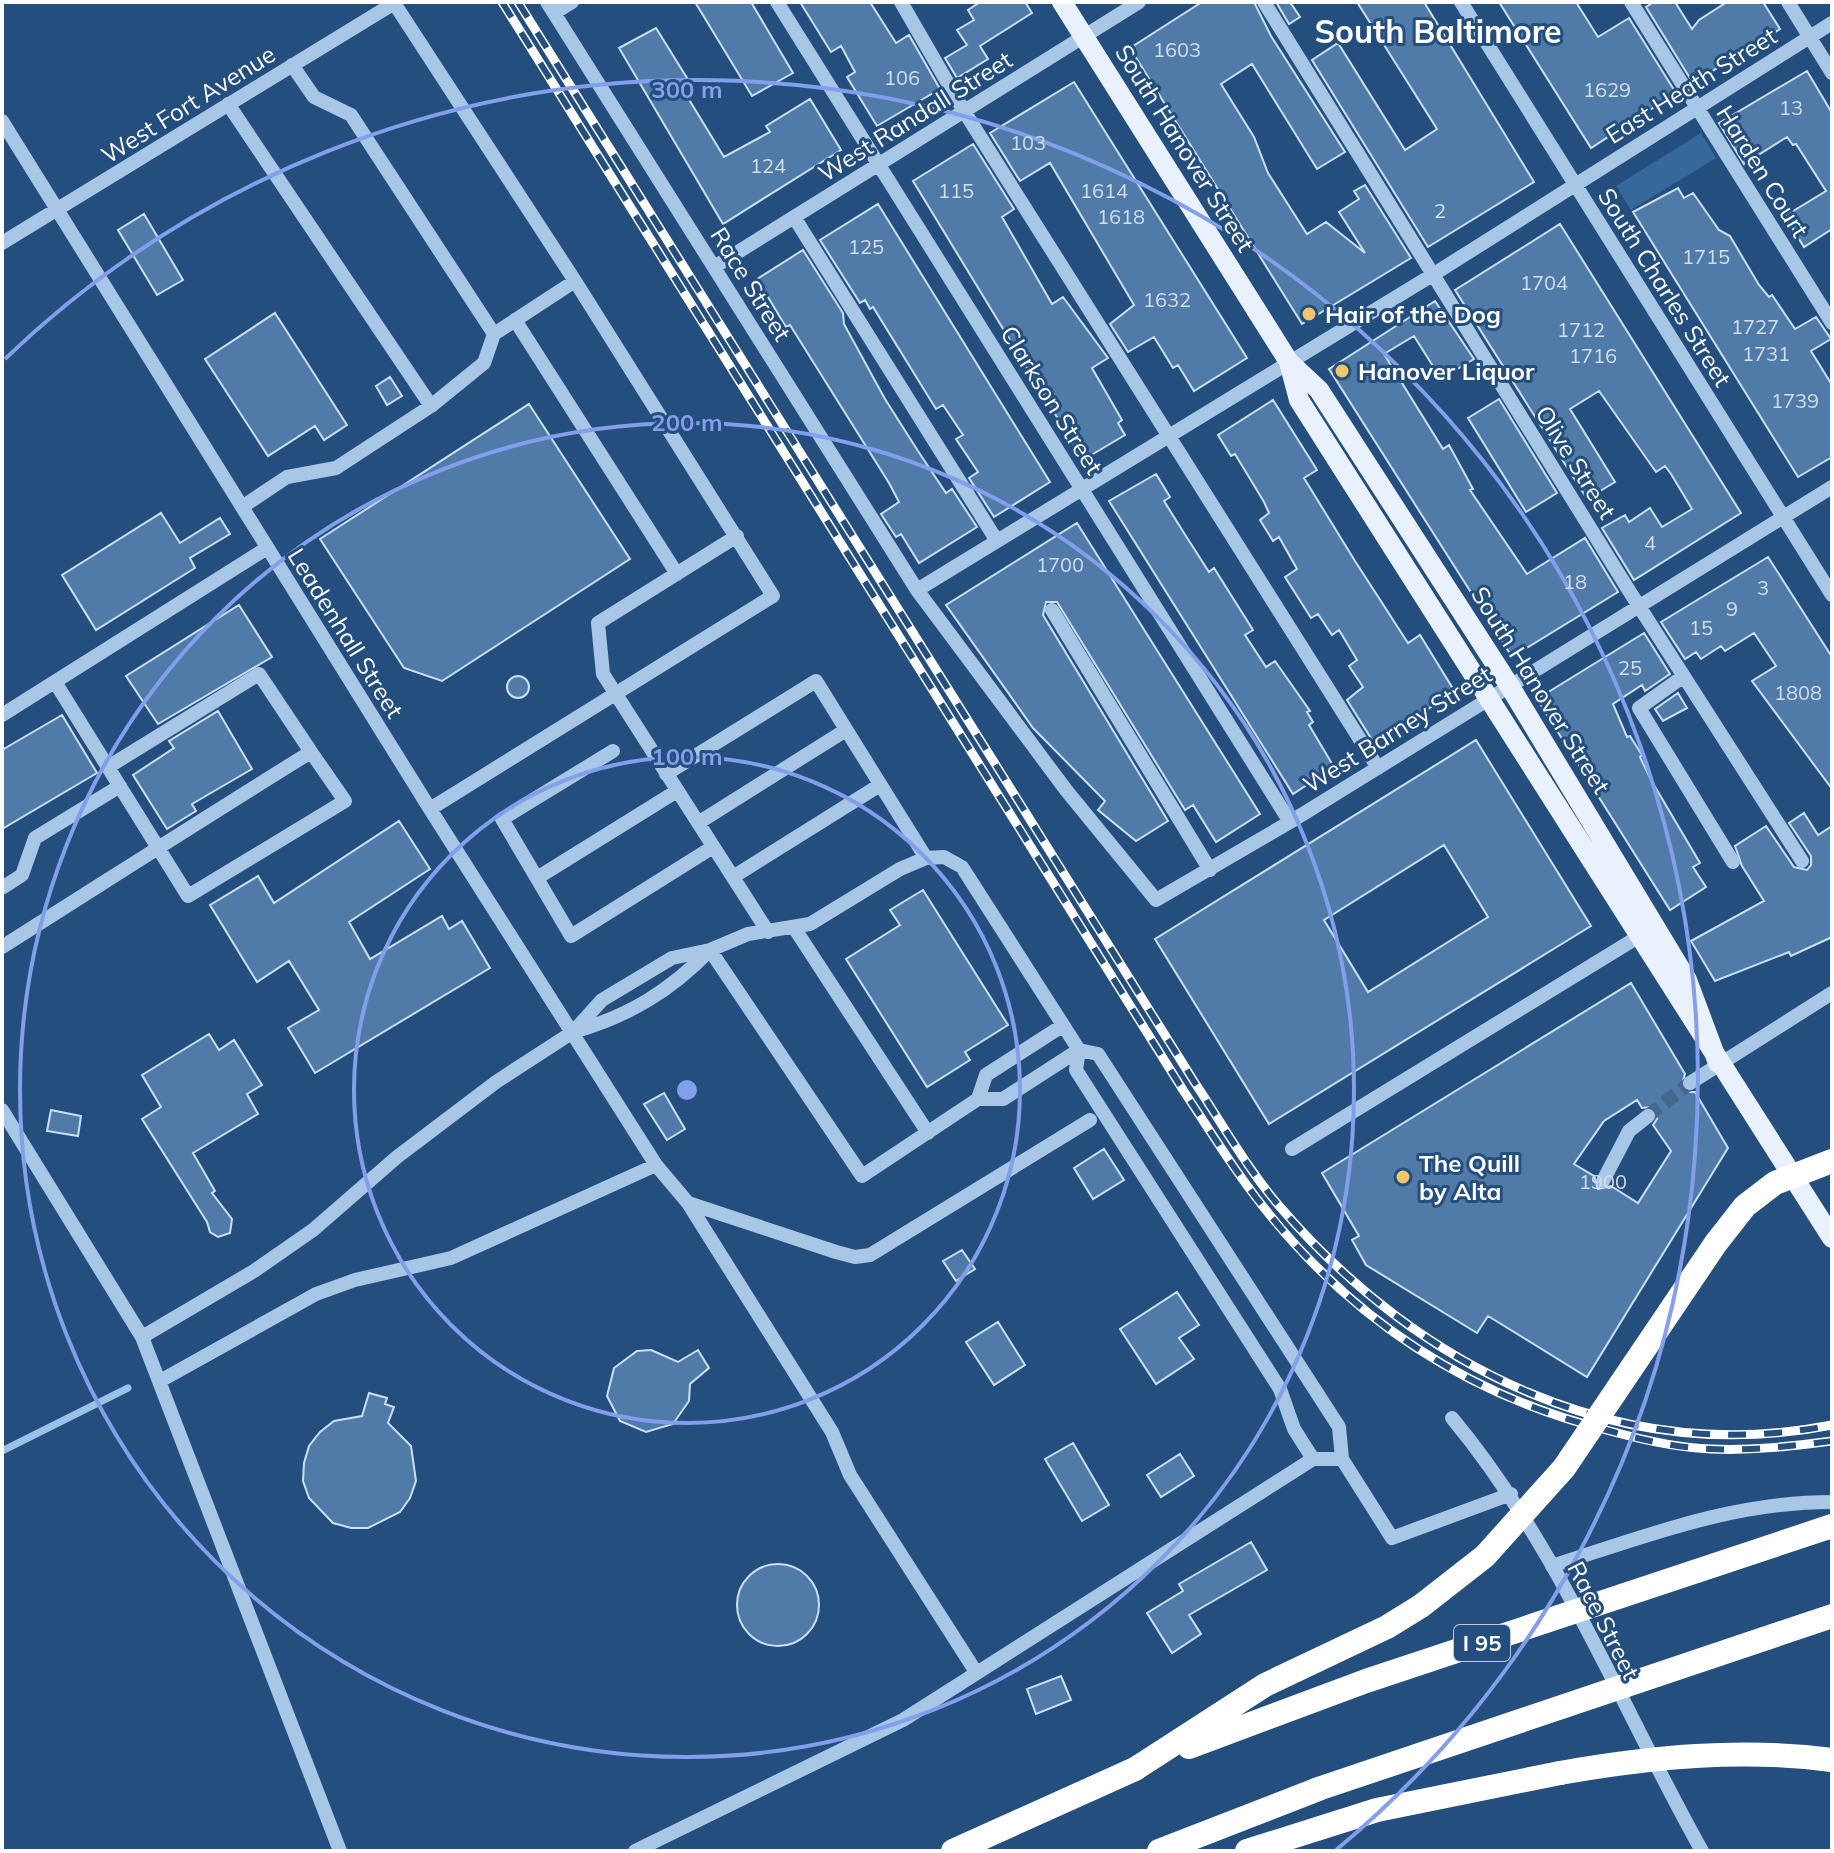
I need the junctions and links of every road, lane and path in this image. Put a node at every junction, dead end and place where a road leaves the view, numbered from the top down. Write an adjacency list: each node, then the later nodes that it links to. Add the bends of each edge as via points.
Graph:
1 (572, 2): 11 (street)
2 (777, 2): 21 (street, Clarkson Street)
3 (901, 2): 19 (street)
4 (1062, 2): 13 (main road, South Hanover Street)
5 (1139, 2): 13 (street, West Randall Street)
6 (1264, 2): 27 (street, Olive Street)
7 (1461, 2): 22 (street, South Charles Street)
8 (1631, 2): 18 (street, Harden Court)
9 (1788, 2): 14 (street)
10 (395, 3): 15 (street, West Fort Avenue); 28 (street)
11 (551, 8): 26 (street, Race Street)
12 (1832, 23): 14 (street, East Heath Street)
13 (1084, 36): 19 (street, West Randall Street); 32 (main road, South Hanover Street)
14 (1809, 37): 16 (street); 18 (street, East Heath Street)
15 (292, 65): 17 (street, West Fort Avenue); 31 (street, via 314,97 351,115)
16 (1832, 73)
17 (228, 104): 23 (street, West Fort Avenue); 33 (street)
18 (1697, 107): 22 (street, East Heath Street); 30 (street, Harden Court)
19 (964, 111): 21 (street, West Randall Street); 34 (street)
20 (2, 121): 23 (street, Leadenhall Street)
21 (879, 165): 24 (street, West Randall Street); 36 (street, Clarkson Street)
22 (1575, 184): 27 (street, East Heath Street); 38 (street, South Charles Street)
23 (57, 210): 25 (street, West Fort Avenue); 37 (street, Leadenhall Street)
24 (794, 217): 26 (street, West Randall Street); 40 (street)
25 (2, 243)
26 (714, 267): 43 (street, Race Street)
27 (1434, 274): 32 (street, East Heath Street); 45 (street, Olive Street)
28 (575, 281): 29 (street); 39 (street)
29 (515, 320): 31 (street); 42 (street)
30 (1832, 323)
31 (494, 334): 33 (street, via 484,363)
32 (1289, 362): 34 (street, East Heath Street); 49 (main road, South Hanover Street, via 1319,390); 51 (main road, South Hanover Street, via 1299,400)
33 (431, 406): 37 (street, via 336,468 287,477)
34 (1170, 435): 36 (street, East Heath Street); 57 (street)
35 (1832, 487): 38 (street, West Barney Street)
36 (1081, 489): 40 (street, East Heath Street); 63 (street, Clarkson Street)
37 (242, 507): 41 (street, Leadenhall Street)
38 (1783, 517): 44 (street, South Charles Street); 45 (street, West Barney Street)
39 (737, 536): 42 (street); 50 (street, via 773,596)
40 (997, 541): 43 (street, East Heath Street)
41 (267, 548): 48 (street); 62 (street, Leadenhall Street)
42 (677, 574): 50 (street, via 598,623 603,674)
43 (917, 590): 74 (street, Race Street, via 1066,790)
44 (1832, 595)
45 (1639, 606): 47 (street, Olive Street); 49 (street, West Barney Street)
46 (1052, 610): 70 (street)
47 (1684, 676): 68 (street, Olive Street); 69 (street, via 1639,708)
48 (55, 682): 52 (street); 56 (street)
49 (1509, 685): 51 (street, West Barney Street); 84 (main road, South Hanover Street, via 1687,980)
50 (616, 696): 58 (street); 62 (street)
51 (1488, 697): 57 (street, West Barney Street); 77 (main road, South Hanover Street)
52 (2, 715)
53 (846, 730): 58 (street, via 816,681); 59 (street); 64 (street)
54 (613, 751): 72 (street, via 502,819)
55 (311, 752): 56 (street, via 259,674); 66 (street); 66 (street, via 345,801 188,896)
56 (108, 767): 60 (street)
57 (1378, 768): 63 (street, West Barney Street)
58 (666, 774): 61 (street)
59 (880, 785): 67 (street); 71 (street)
60 (120, 786): 66 (street); 73 (street, via 35,838 22,875)
61 (677, 791): 64 (street); 72 (street)
62 (430, 809): 82 (street, Leadenhall Street)
63 (1290, 822): 70 (street, West Barney Street)
64 (698, 823): 65 (street)
65 (713, 847): 71 (street); 72 (street, via 571,936)
66 (158, 848): 78 (street)
67 (926, 858): 75 (street); 81 (street, via 944,857 962,867)
68 (1802, 861)
69 (1733, 862)
70 (1210, 870): 74 (street, West Barney Street)
71 (733, 877): 76 (street)
72 (537, 878)
73 (2, 888)
74 (1156, 900)
75 (795, 929): 76 (street); 90 (street)
76 (768, 932): 79 (street, via 748,934)
77 (1638, 937): 84 (main road, South Hanover Street); 91 (street)
78 (2, 947)
79 (710, 950): 82 (street, via 683,978 616,1020); 82 (street, via 672,958 602,1000); 90 (street, via 862,1176)
80 (1832, 993): 84 (street)
81 (1062, 1026): 83 (street); 86 (street, via 986,1075)
82 (573, 1032): 93 (street, Leadenhall Street); 97 (street, via 447,1120 313,1230)
83 (1079, 1050): 86 (street, via 1003,1099); 100 (street, via 1076,1070 1280,1389 1294,1429); 101 (street, via 1098,1054 1339,1427)
84 (1718, 1063): 85 (street); 96 (main road, South Hanover Street)
85 (1690, 1083)
86 (978, 1099): 90 (street)
87 (2, 1110): 97 (street)
88 (1648, 1116): 94 (street, via 1629,1131)
89 (1090, 1120): 95 (street, via 870,1255 836,1252)
90 (928, 1133)
91 (1292, 1149)
92 (1832, 1161): 109 (highway, bridge, via 1775,1183 1745,1206 1564,1468 1485,1556 1387,1627 1265,1685)
93 (656, 1165): 95 (street, Leadenhall Street); 98 (street, via 451,1258 316,1294)
94 (1603, 1181)
95 (688, 1203): 107 (street, Leadenhall Street, via 832,1432 850,1475)
96 (1832, 1238)
97 (142, 1337): 98 (street)
98 (160, 1381): 110 (street)
99 (1452, 1418): 102 (street, Race Street)
100 (1313, 1459): 101 (street); 107 (street)
101 (1342, 1459): 102 (street, via 1392,1538)
102 (1511, 1494): 105 (street, Race Street)
103 (1832, 1502): 105 (street, via 1770,1503 1728,1511)
104 (1832, 1526): 109 (highway, I 95, bridge, via 1366,1681)
105 (1552, 1566): 115 (street, Race Street)
106 (1832, 1616): 113 (highway, bridge, via 1321,1788)
107 (976, 1672): 111 (street, via 865,1740)
108 (1832, 1760): 114 (highway, bridge, via 1714,1754 1613,1763 1377,1810)
109 (1135, 1769): 112 (highway, I 95)
110 (340, 1851)
111 (635, 1851)
112 (953, 1851)
113 (1159, 1851)
114 (1247, 1851)
115 (1702, 1851)

